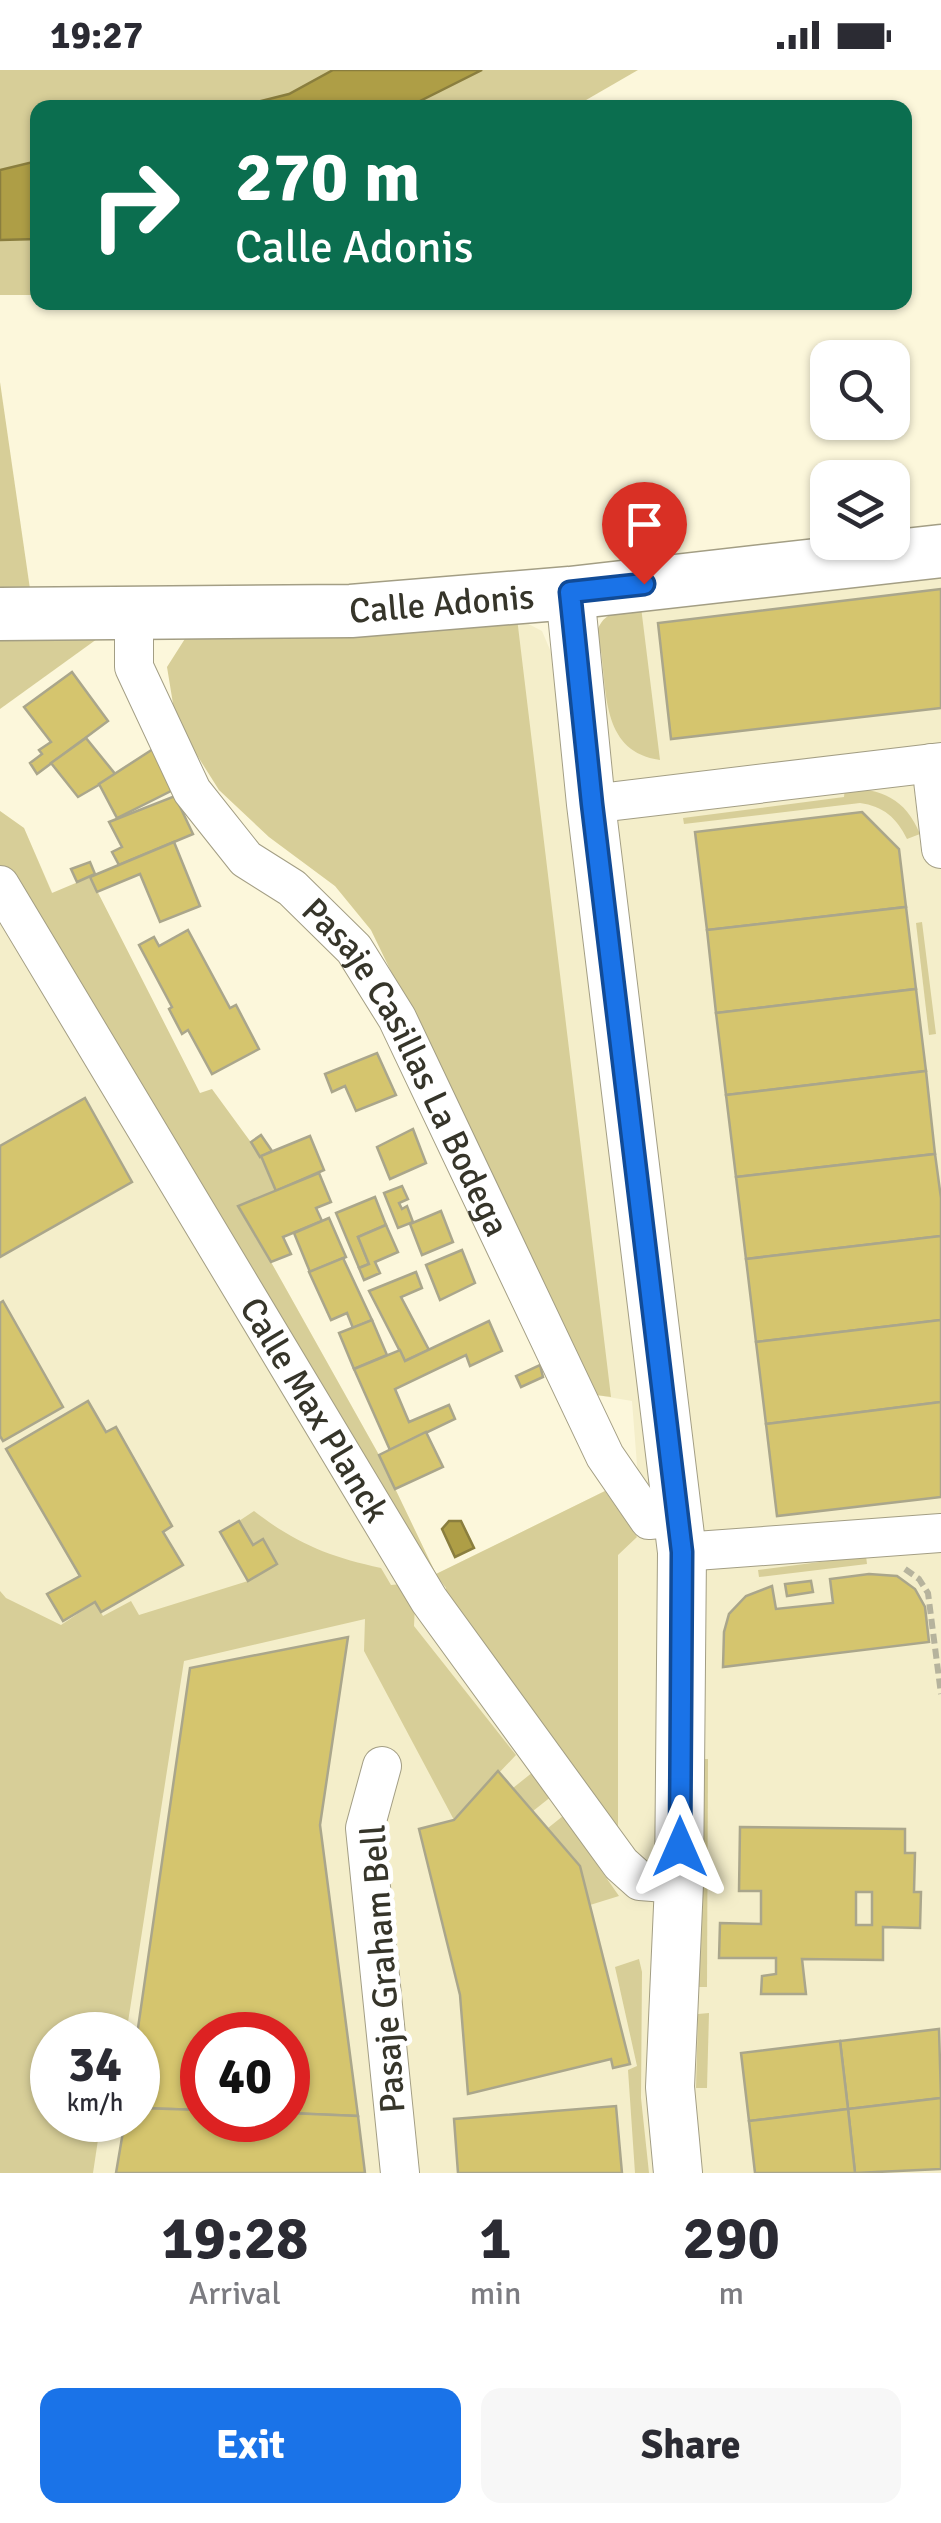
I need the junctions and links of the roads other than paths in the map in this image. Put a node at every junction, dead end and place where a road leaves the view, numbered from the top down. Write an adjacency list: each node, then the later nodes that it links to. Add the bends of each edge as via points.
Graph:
1 (941, 551): 2 (main road, Calle Adonis)
2 (570, 592): 3 (main road, Calle Adonis, via 351,611); 6 (street)
3 (134, 612): 4 (main road, Calle Adonis); 10 (street, Pasaje Casillas La Bodega, via 134,667 192,792 246,859 292,888 354,949 396,1018 606,1456 649,1520)
4 (0, 614)
5 (936, 762): 6 (street); 7 (street)
6 (592, 804): 10 (street)
7 (941, 849)
8 (0, 886): 12 (street, Calle Max Planck, via 429,1600 621,1864 640,1881)
9 (941, 1532): 10 (street)
10 (680, 1535): 12 (street)
11 (382, 1766): 13 (street, Pasaje Graham Bell, via 365,1828)
12 (680, 1884): 14 (street, via 670,2087)
13 (400, 2173)
14 (678, 2173)

